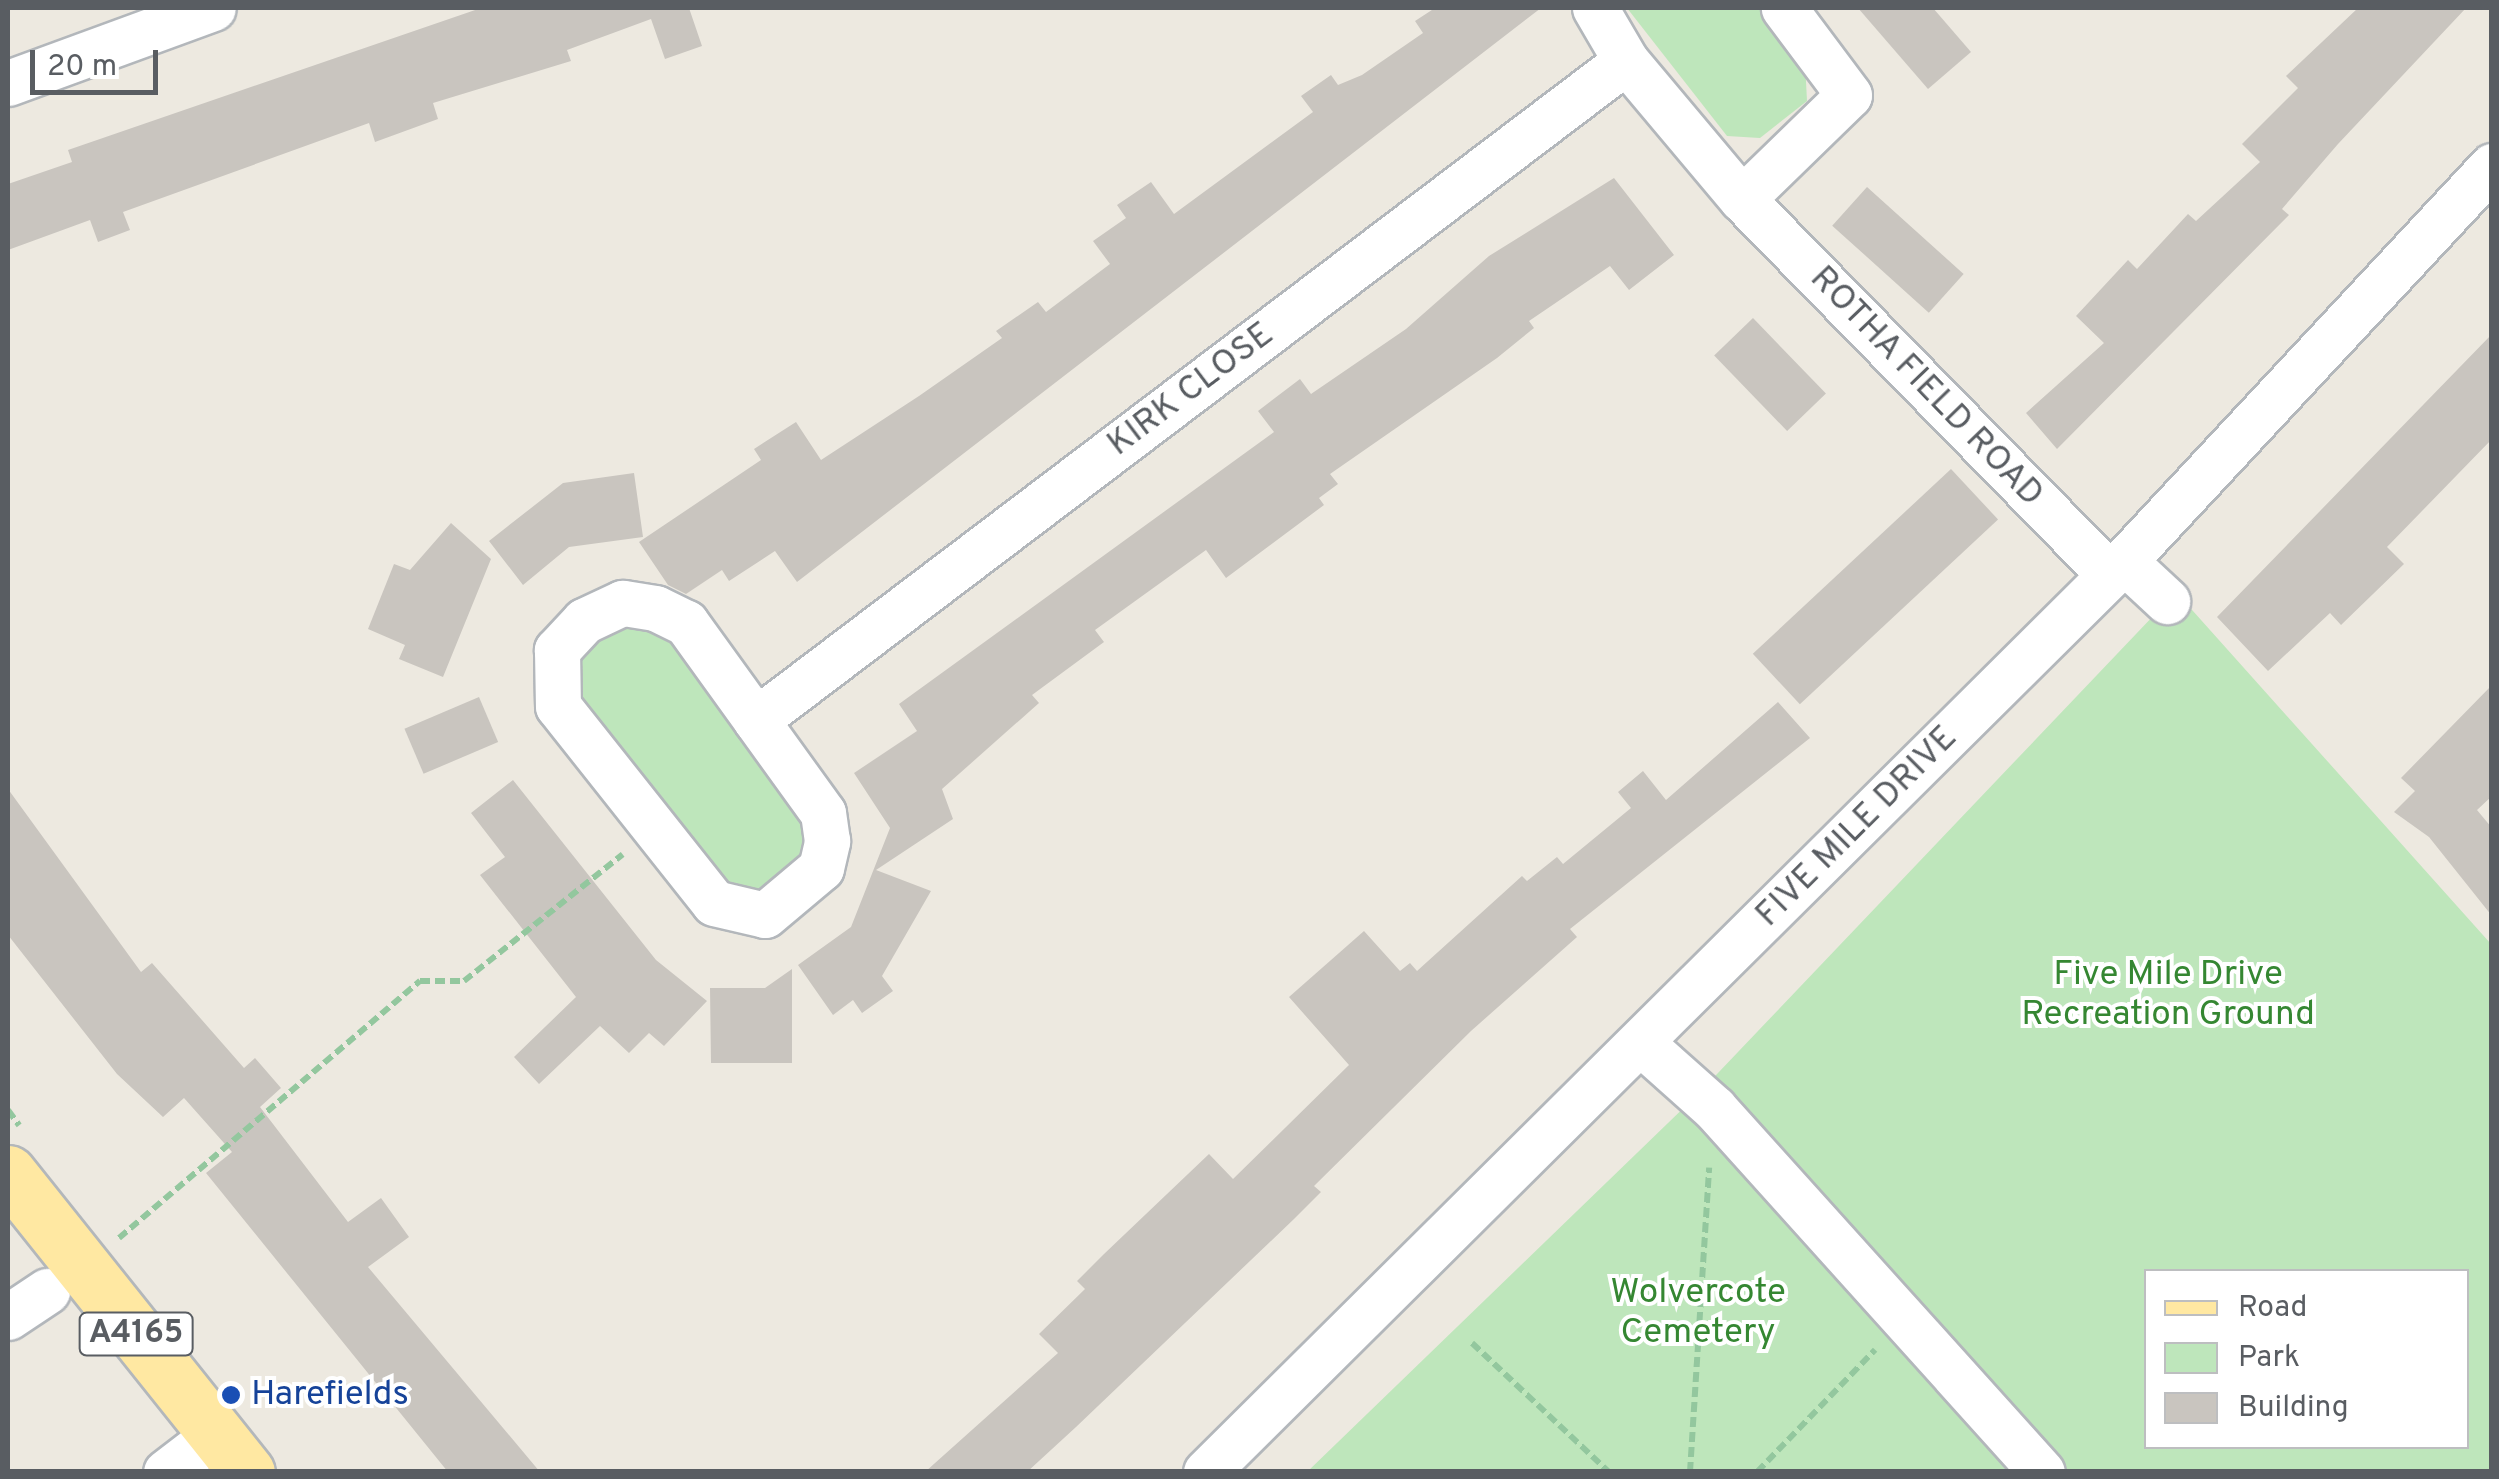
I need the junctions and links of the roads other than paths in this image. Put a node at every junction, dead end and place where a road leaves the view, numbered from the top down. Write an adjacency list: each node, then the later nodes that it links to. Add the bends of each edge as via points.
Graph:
1 (213, 8): 5 (street)
2 (1596, 8): 4 (street, ROTHA FIELD ROAD)
3 (1784, 8): 7 (street, via 1862,105)
4 (1626, 61): 7 (street, ROTHA FIELD ROAD); 10 (street, KIRK CLOSE)
5 (8, 83)
6 (2489, 174): 8 (street, FIVE MILE DRIVE)
7 (1742, 198): 8 (street, ROTHA FIELD ROAD)
8 (2117, 568): 9 (street, ROTHA FIELD ROAD); 11 (street, FIVE MILE DRIVE)
9 (2167, 602)
10 (756, 720): 10 (street, via 823,813 821,868 798,895 766,914 714,903 558,706 557,650 584,621 622,603 655,608 686,622)
11 (1641, 1043): 15 (street, FIVE MILE DRIVE); 16 (street, via 1714,1108)
12 (8, 1172): 13 (main road, A4165)
13 (232, 1452): 14 (street)
14 (166, 1472)
15 (1206, 1472)
16 (2042, 1472)

